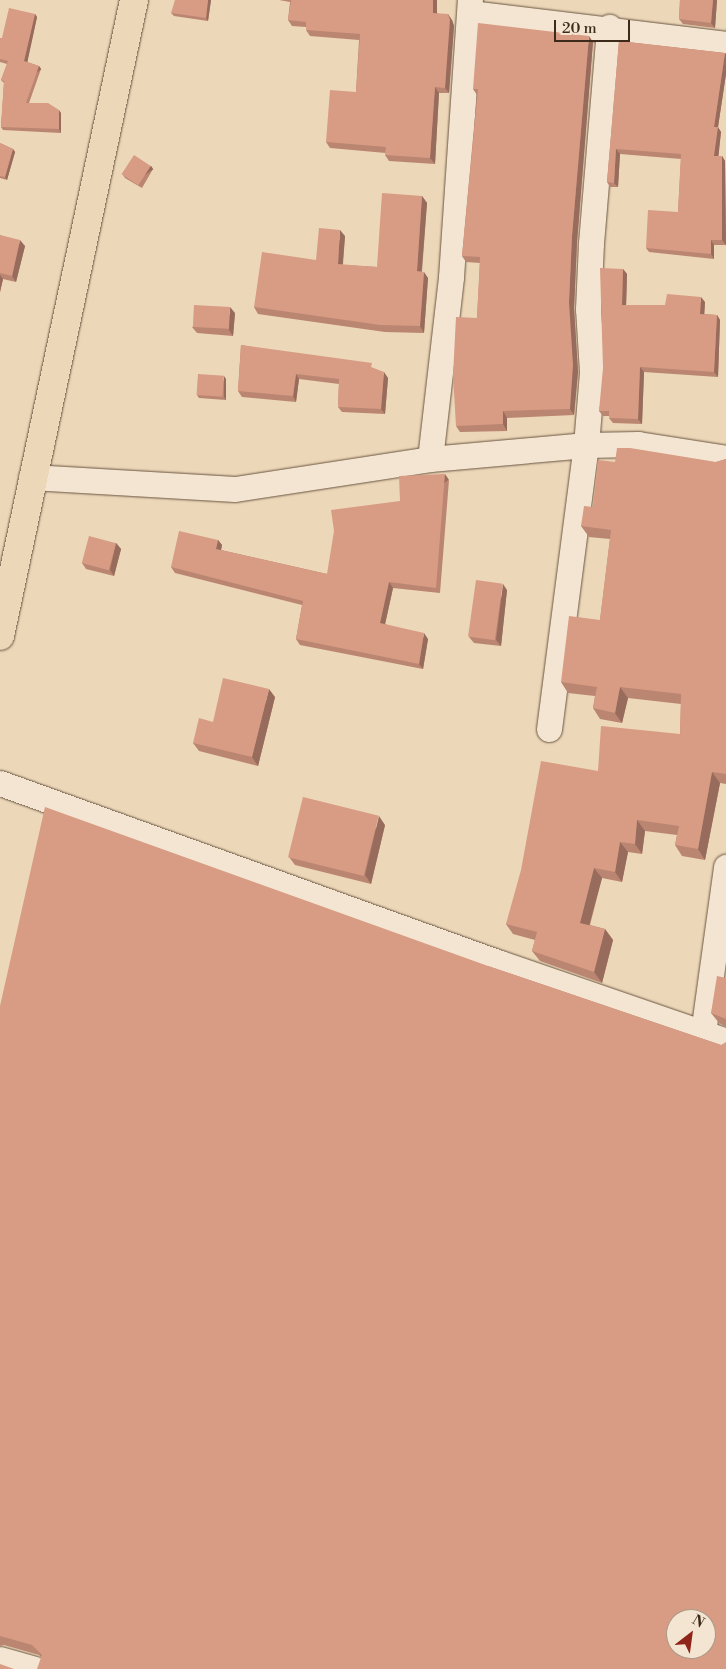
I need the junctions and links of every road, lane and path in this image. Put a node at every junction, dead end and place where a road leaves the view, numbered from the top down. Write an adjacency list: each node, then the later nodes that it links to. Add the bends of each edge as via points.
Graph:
1 (134, 0): 8 (highway)
2 (470, 6): 3 (street); 7 (street, via 451,277)
3 (610, 27): 4 (street); 5 (street, via 590,252 588,309 592,372)
4 (726, 44)
5 (586, 445): 6 (street, via 638,444); 7 (street); 10 (street)
6 (726, 458)
7 (430, 460): 8 (street, via 235,489)
8 (31, 477): 9 (highway)
9 (0, 636)
10 (549, 729)
11 (0, 783): 13 (street)
12 (726, 868): 13 (street)
13 (715, 1037)
14 (0, 1659): 15 (street)
15 (35, 1669)

